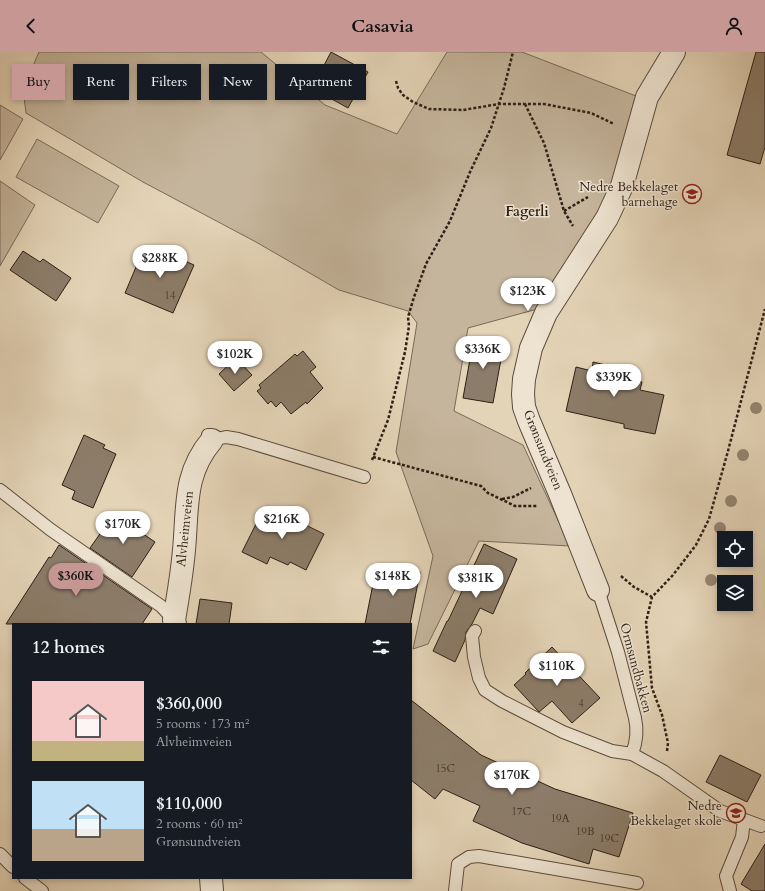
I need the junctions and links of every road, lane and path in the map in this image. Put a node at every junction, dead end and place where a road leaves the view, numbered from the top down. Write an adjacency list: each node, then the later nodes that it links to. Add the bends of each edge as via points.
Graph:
1 (513, 52): 4 (path)
2 (674, 52): 6 (street, Grønsundveien, via 647,97)
3 (396, 81): 4 (path, via 403,95 429,109 463,110)
4 (499, 104): 5 (path); 10 (path, via 450,221 426,264 408,316 405,352 388,420)
5 (525, 104): 6 (path, via 544,104 591,113); 7 (path, via 544,143 564,210 576,232)
6 (636, 134): 7 (street, Grønsundveien, via 622,186 614,205)
7 (588, 246): 12 (street, Grønsundveien, via 546,313 531,348 524,379 524,407)
8 (765, 310): 20 (path, via 709,519 696,545 652,597 646,622 652,688 668,742)
9 (209, 436): 11 (lane, via 238,439); 17 (street, Alvheimveien, via 187,493 184,551)
10 (373, 457): 11 (path); 14 (path, via 481,486 488,493)
11 (364, 476)
12 (553, 478): 14 (path, via 513,497); 15 (street, Grønsundveien)
13 (0, 490): 17 (lane, via 51,530 161,606)
14 (501, 499): 15 (path, via 515,506)
15 (566, 509): 16 (street, Grønsundveien)
16 (598, 590): 19 (lane, Ormsundbakken, via 635,718 637,738)
17 (175, 622)
18 (475, 631): 19 (lane, via 472,636 474,657 485,690 563,732 612,751)
19 (632, 754): 20 (lane)
20 (663, 771): 21 (lane, via 720,811)
21 (744, 820): 22 (lane); 31 (lane, via 742,837 726,876)
22 (761, 826)
23 (0, 854): 24 (lane)
24 (12, 866)
25 (26, 879): 28 (lane)
26 (211, 879): 29 (street)
27 (637, 883): 30 (lane, via 478,856 470,857 458,864)
28 (42, 891)
29 (212, 891)
30 (455, 891)
31 (730, 891)

